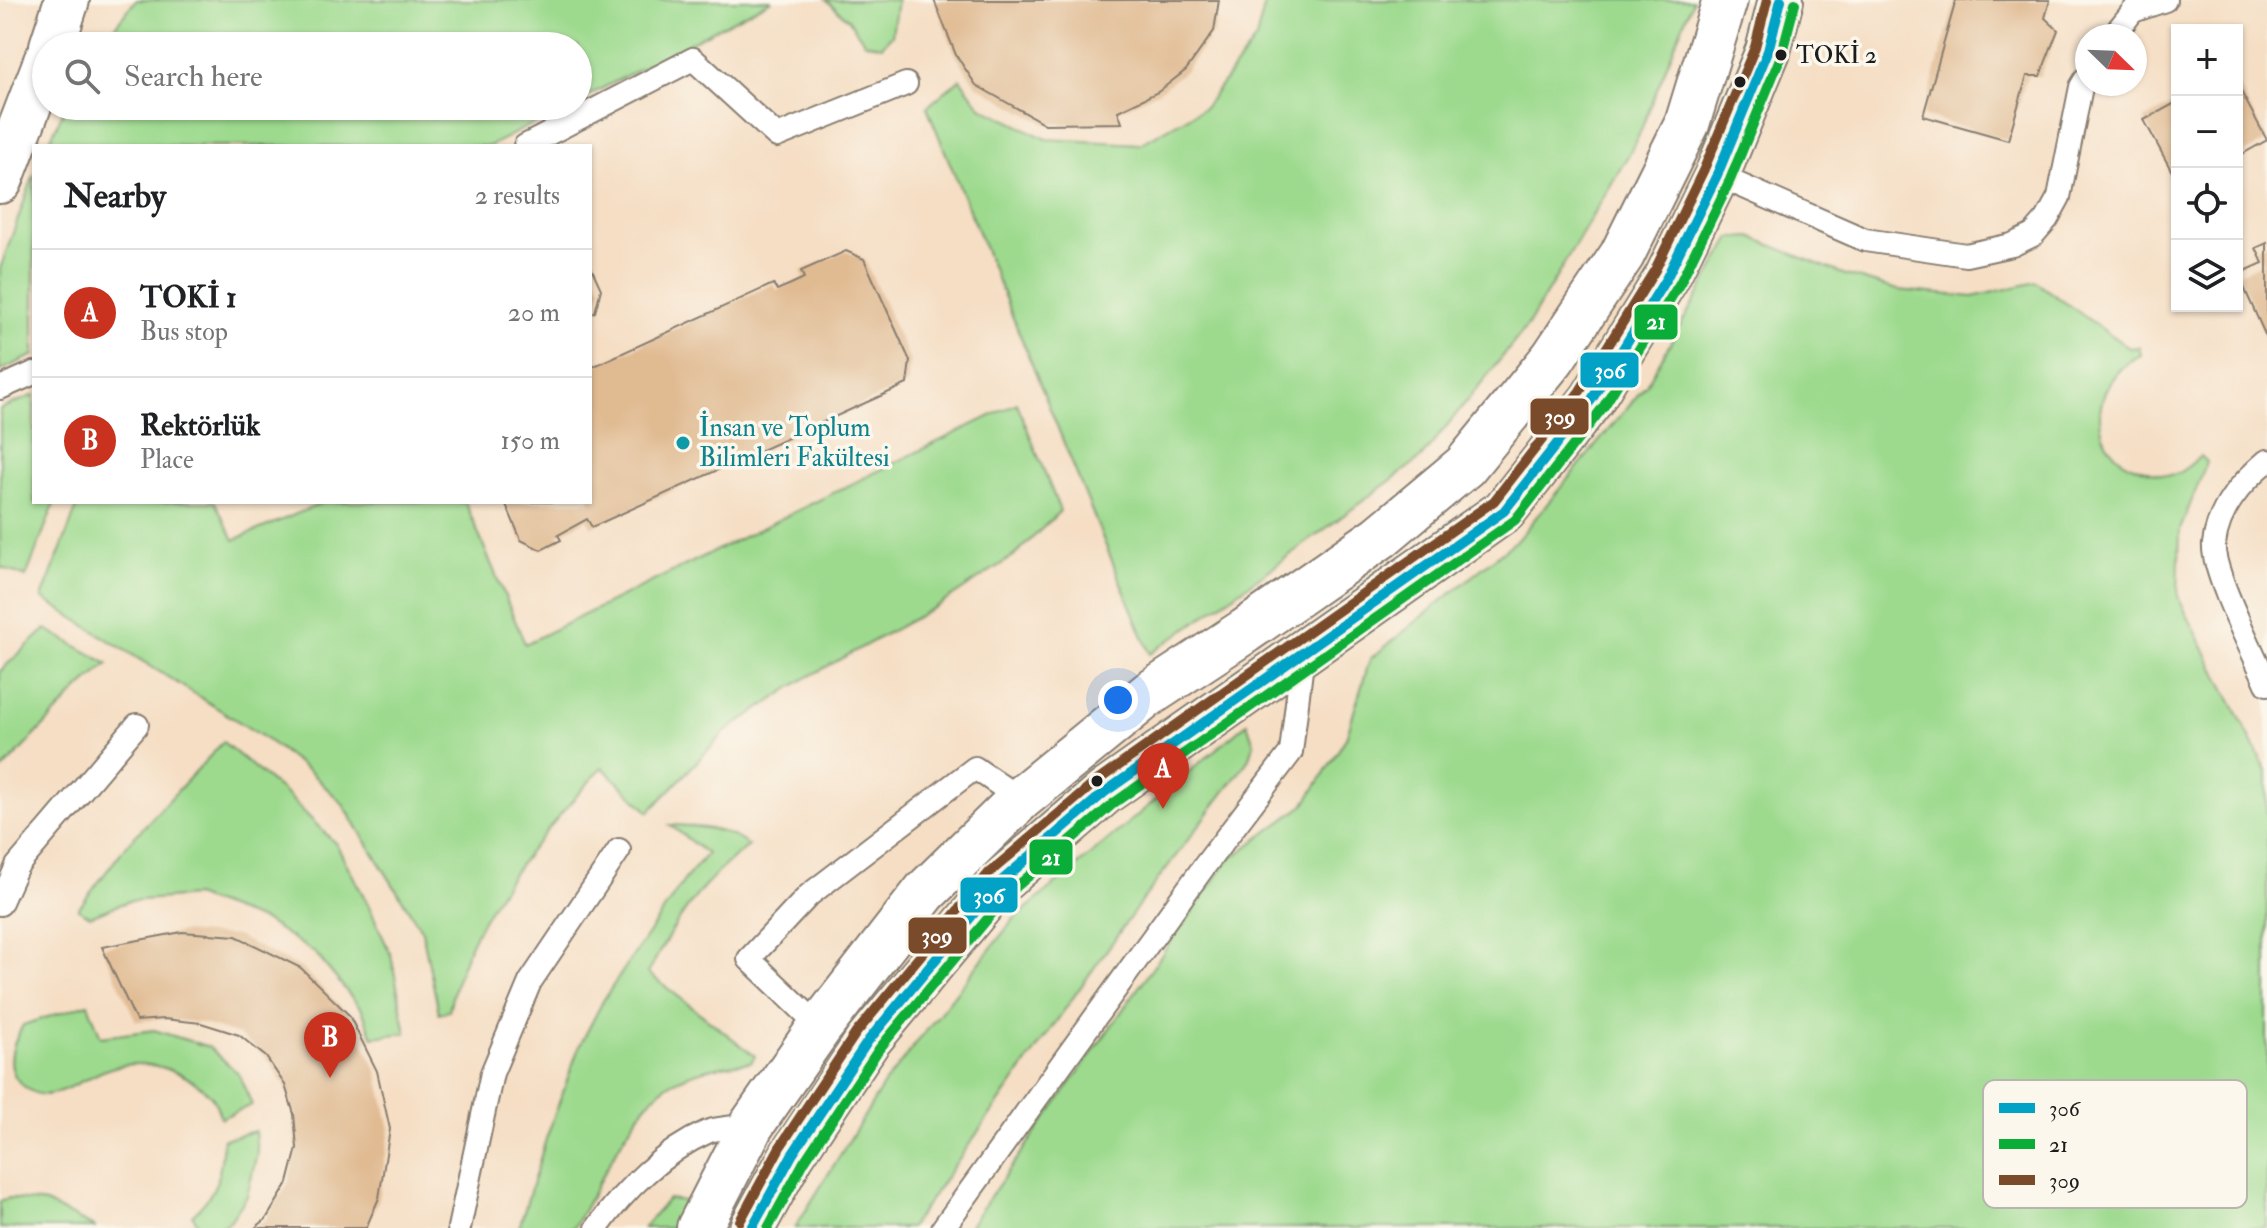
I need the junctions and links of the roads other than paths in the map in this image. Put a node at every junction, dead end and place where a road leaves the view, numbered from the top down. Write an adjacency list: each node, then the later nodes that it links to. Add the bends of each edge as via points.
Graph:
1 (1725, 0): 21 (street, via 1687,124 1622,255 1553,358 1465,466 1380,537 1149,694)
2 (1781, 0): 13 (street, via 1768,51)
3 (2165, 0): 5 (lane, via 2133,11)
4 (69, 2): 6 (street)
5 (2123, 24)
6 (57, 32)
7 (906, 84): 10 (lane, via 777,136 693,59)
8 (2079, 96): 13 (lane, via 2059,197 2033,235 2012,245 1966,255 1865,240)
9 (32, 98): 14 (street)
10 (592, 111)
11 (575, 120): 12 (lane)
12 (529, 144)
13 (1717, 175): 18 (street, via 1667,277 1592,399 1504,511)
14 (0, 181)
15 (32, 374): 16 (lane)
16 (0, 388)
17 (2267, 461): 19 (lane, via 2237,488 2214,546 2225,587)
18 (1303, 654): 29 (street, via 1105,792 999,883 868,1041 792,1155); 30 (lane, via 1291,752)
19 (2267, 684)
20 (137, 725): 23 (lane, via 17,866)
21 (1020, 799): 24 (street, via 925,892); 24 (lane, via 975,768 809,895 749,959)
22 (619, 850): 26 (lane, via 530,982 492,1073)
23 (0, 904)
24 (820, 1027): 25 (street)
25 (751, 1126): 27 (lane, via 709,1131 669,1154); 28 (street)
26 (459, 1228)
27 (597, 1228)
28 (699, 1228)
29 (752, 1228)
30 (943, 1228)

